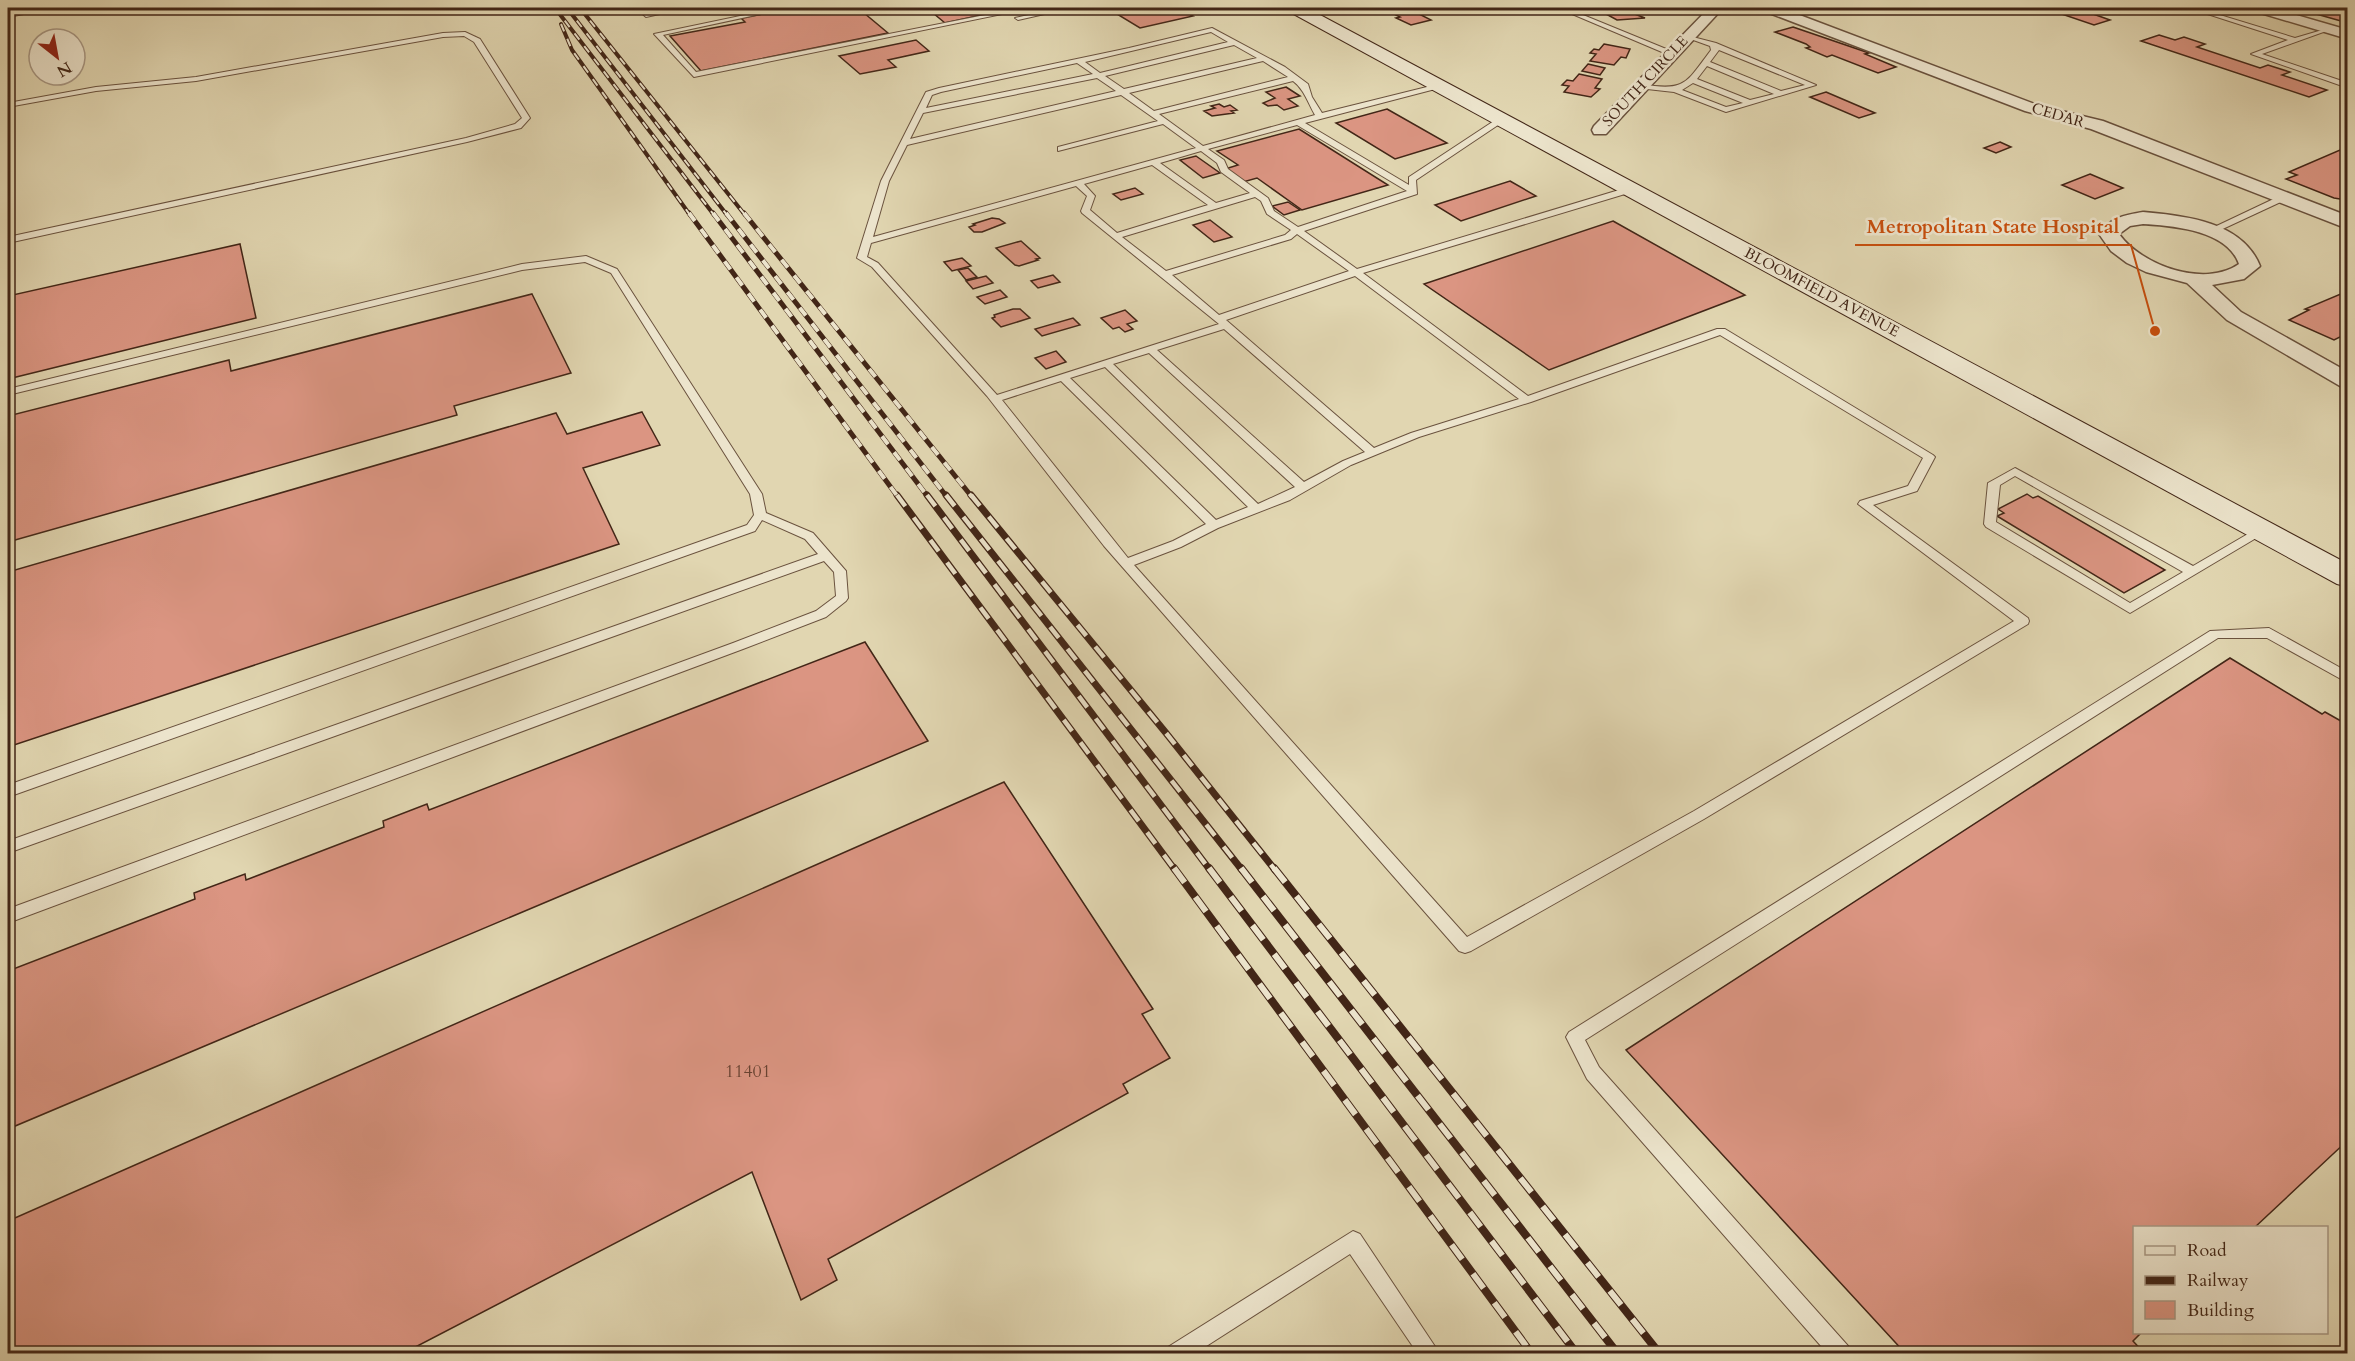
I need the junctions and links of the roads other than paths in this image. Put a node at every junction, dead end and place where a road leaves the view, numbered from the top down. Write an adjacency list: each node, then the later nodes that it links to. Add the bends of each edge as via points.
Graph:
1 (52, 8): 13 (lane)
2 (639, 8): 3 (lane, via 646,15)
3 (684, 8)
4 (786, 8): 5 (lane, via 658,34 694,75)
5 (1028, 8)
6 (1068, 8): 24 (lane)
7 (1296, 8): 28 (main road, BLOOMFIELD AVENUE)
8 (1561, 8): 20 (lane)
9 (1716, 8): 16 (street, SOUTH CIRCLE)
10 (1769, 8): 51 (street, CEDAR, via 2031,108 2097,125)
11 (2192, 8): 17 (lane)
12 (2259, 8): 14 (street)
13 (8, 15)
14 (2327, 28): 15 (street); 17 (lane)
15 (2348, 35)
16 (1687, 36): 19 (lane); 20 (street, SOUTH CIRCLE)
17 (2295, 40): 30 (lane, via 2255,54)
18 (1233, 43): 21 (lane); 22 (lane, via 1212,30); 25 (lane)
19 (1713, 45): 23 (lane, via 1715,50); 33 (lane, via 1812,85)
20 (1672, 53): 29 (street, SOUTH CIRCLE)
21 (1263, 59): 26 (lane); 32 (lane)
22 (1079, 61): 25 (lane); 36 (lane, via 939,90 929,94)
23 (1705, 63): 27 (lane); 33 (lane)
24 (785, 66)
25 (1099, 75): 32 (lane); 36 (lane)
26 (1294, 78): 37 (lane); 38 (lane, via 1305,86)
27 (1692, 80): 31 (lane); 34 (lane)
28 (1440, 85): 38 (lane); 39 (main road, BLOOMFIELD AVENUE)
29 (1641, 86): 31 (lane); 42 (street, SOUTH CIRCLE)
30 (2348, 86)
31 (1677, 91): 34 (lane, via 1726,110)
32 (1124, 93): 37 (lane); 43 (lane)
33 (1781, 94): 34 (lane)
34 (1750, 103)
35 (8, 105): 57 (lane, via 96,89 196,79 465,34 477,41 526,117 518,126 466,140)
36 (921, 111): 43 (lane)
37 (1154, 113): 40 (lane)
38 (1320, 116): 41 (lane)
39 (1503, 119): 48 (main road, BLOOMFIELD AVENUE); 49 (lane, via 1412,179)
40 (1165, 121): 44 (lane); 45 (lane)
41 (1298, 122): 45 (lane); 49 (lane)
42 (1600, 130)
43 (905, 143): 58 (lane, via 885,181)
44 (1062, 148)
45 (1203, 148): 46 (lane); 50 (lane)
46 (1154, 162): 47 (lane); 52 (lane)
47 (1078, 183): 56 (lane, via 1091,196 1085,211); 58 (lane)
48 (1632, 189): 59 (lane); 75 (main road, BLOOMFIELD AVENUE)
49 (1414, 192): 54 (lane)
50 (1256, 194): 52 (lane); 54 (lane, via 1268,204 1270,212)
51 (2282, 198): 53 (street, CEDAR); 55 (lane)
52 (1215, 206): 56 (lane)
53 (2348, 223)
54 (1297, 230): 59 (lane); 60 (lane, via 1288,237)
55 (2211, 231): 61 (street, via 2242,248 2250,266 2232,277); 61 (street, via 2143,218 2113,226 2109,234 2113,244 2144,265)
56 (1115, 236): 60 (lane)
57 (8, 240)
58 (867, 241): 68 (lane, via 862,258 875,265)
59 (1356, 272): 62 (lane); 69 (lane)
60 (1165, 274): 62 (lane)
61 (2193, 278): 66 (street, via 2234,316)
62 (1222, 322): 63 (lane); 70 (lane)
63 (1150, 349): 64 (lane); 71 (lane)
64 (1106, 363): 65 (lane); 72 (lane)
65 (1063, 377): 68 (lane); 74 (lane)
66 (2348, 381)
67 (8, 392): 73 (lane, via 522,267 586,259 614,271 756,494)
68 (995, 399): 77 (lane)
69 (1527, 400): 70 (lane); 77 (lane, via 1721,331 1929,458 1913,488 1864,504 2023,621 1699,815 1465,946)
70 (1372, 452): 71 (lane)
71 (1302, 487): 72 (lane)
72 (1257, 509): 74 (lane)
73 (760, 515): 76 (lane, via 809,536); 81 (lane, via 751,528)
74 (1214, 525): 77 (lane)
75 (2262, 531): 78 (lane); 79 (main road, BLOOMFIELD AVENUE)
76 (827, 555): 82 (lane); 83 (lane, via 840,572 842,598 821,614)
77 (1126, 564)
78 (2193, 572): 78 (lane, via 2130,609 1990,524 1994,483 2014,471)
79 (2348, 577)
80 (2348, 678): 86 (lane, via 2269,633 2215,634 1575,1037 1593,1073)
81 (8, 791)
82 (8, 847)
83 (8, 916)
84 (1175, 1353): 85 (lane, via 1353,1241)
85 (1430, 1353)
86 (1842, 1353)

